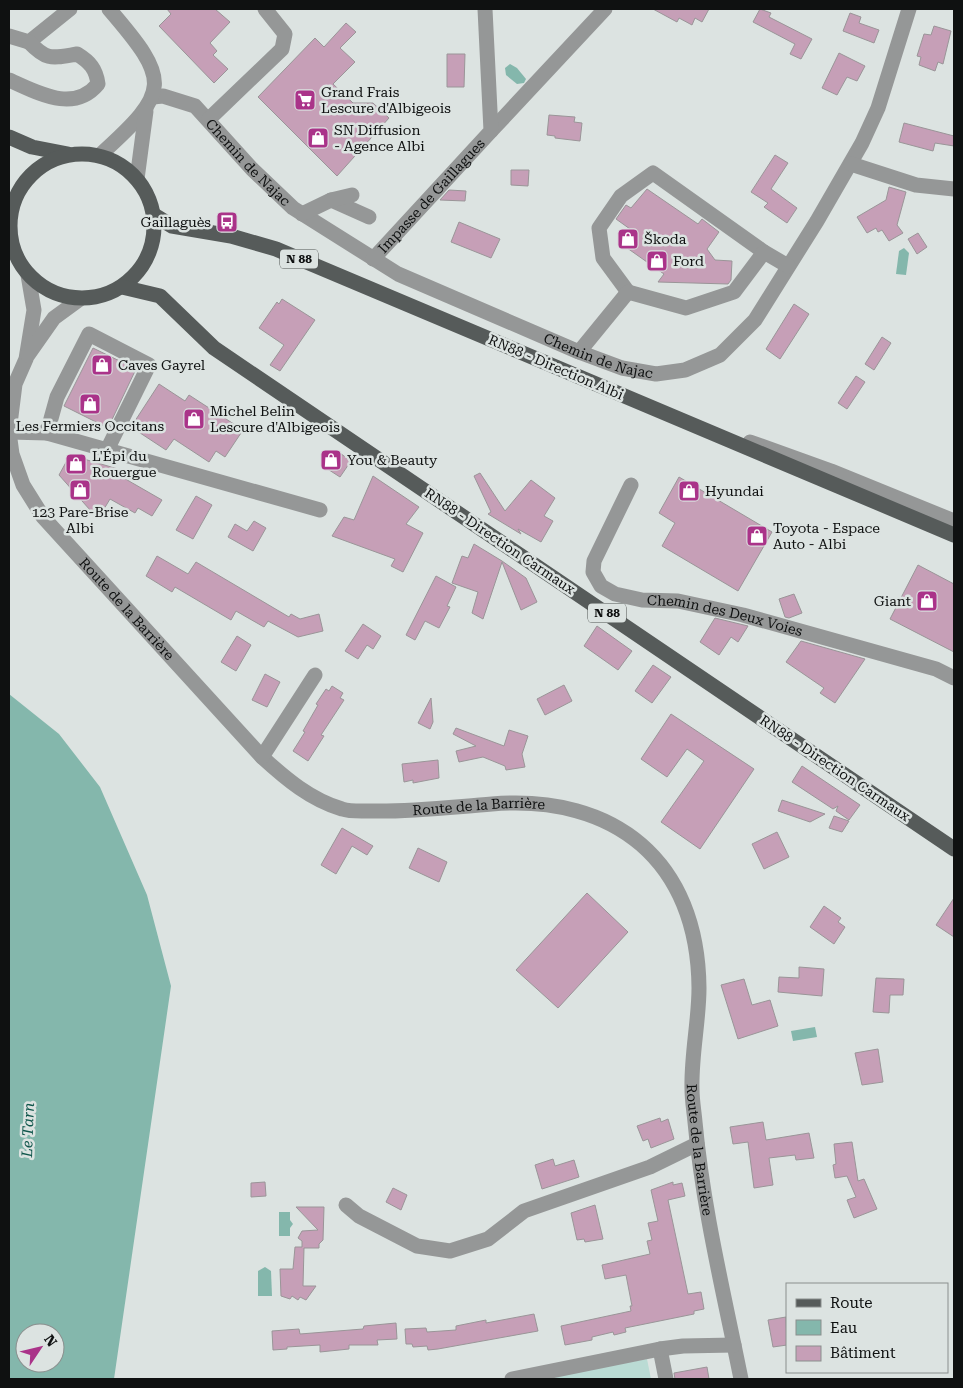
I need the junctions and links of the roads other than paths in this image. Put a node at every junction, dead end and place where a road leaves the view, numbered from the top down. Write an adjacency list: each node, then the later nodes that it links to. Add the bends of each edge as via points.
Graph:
1 (70, 9): 8 (street)
2 (109, 9): 10 (street, via 141,46 154,71)
3 (265, 9): 12 (street, via 285,34 282,49)
4 (485, 9): 13 (street, Impasse de Gaillagues)
5 (605, 9): 13 (street, Impasse de Gaillagues)
6 (909, 9): 17 (street, Chemin de Najac, via 878,108)
7 (9, 36): 8 (street)
8 (28, 42): 9 (street, via 41,55 51,58 77,54 89,62 97,74 98,84 90,94 74,99 52,98)
9 (9, 80)
10 (153, 97): 11 (street); 12 (street, Chemin de Najac, via 163,96 195,106)
11 (146, 111): 16 (street); 18 (street)
12 (209, 119): 22 (street, Chemin de Najac, via 252,169)
13 (491, 131): 27 (street, Impasse de Gaillagues)
14 (9, 137): 15 (main road, via 32,147)
15 (68, 154): 16 (main road); 25 (main road, via 43,164 23,182 11,207)
16 (100, 155): 18 (main road, via 120,164)
17 (851, 164): 19 (street, via 916,185); 28 (street, Chemin de Najac)
18 (138, 179): 23 (main road)
19 (954, 189)
20 (352, 195): 21 (street)
21 (331, 200): 22 (street); 24 (street)
22 (302, 214): 27 (street, Chemin de Najac)
23 (154, 215): 30 (main road, via 153,243 142,268); 35 (main road, RN88 - Direction Albi / N 88, via 172,226 231,236 276,249)
24 (369, 217)
25 (9, 233): 29 (main road, via 15,256)
26 (764, 252): 28 (street); 31 (street, via 734,292 686,308); 31 (street, via 653,173 620,196 599,228 603,258)
27 (373, 259): 33 (street, Chemin de Najac, via 398,274)
28 (788, 266): 33 (street, Chemin de Najac, via 755,320 720,354 685,370 656,374 622,368)
29 (28, 275): 32 (main road, via 52,292); 34 (street, Route de la Barrière, via 34,310)
30 (122, 287): 32 (main road, via 102,296); 46 (main road, RN88 - Direction Carmaux / N 88, via 160,296 214,348)
31 (628, 292): 33 (street)
32 (80, 299): 34 (street, Route de la Barrière, via 54,318)
33 (580, 352)
34 (26, 359): 37 (street, Route de la Barrière, via 16,384)
35 (656, 409): 41 (street, via 831,471); 42 (main road, RN88 - Direction Albi / N 88)
36 (47, 433): 37 (street); 38 (street); 38 (street, via 57,397 89,334 149,365)
37 (9, 434): 45 (street, Route de la Barrière, via 23,485 43,517)
38 (107, 450): 40 (street)
39 (631, 485): 44 (street, Chemin des Deux Voies, via 594,561 593,572 602,586 615,594 642,600 678,601 743,615 936,669)
40 (320, 510)
41 (954, 521)
42 (954, 535)
43 (315, 675): 45 (street)
44 (954, 678)
45 (262, 757): 47 (street, Route de la Barrière, via 290,783 345,810 392,812 519,802 565,807 599,818 629,834 654,855 668,873 685,906 696,945 699,988 692,1088)
46 (954, 849)
47 (697, 1144): 48 (street, via 650,1167 524,1211 488,1239 450,1251 417,1246 360,1216); 49 (street, Route de la Barrière)
48 (346, 1205)
49 (734, 1345): 50 (street); 53 (street, Route de la Barrière)
50 (660, 1349): 51 (street); 52 (street)
51 (512, 1379)
52 (666, 1379)
53 (740, 1379)

